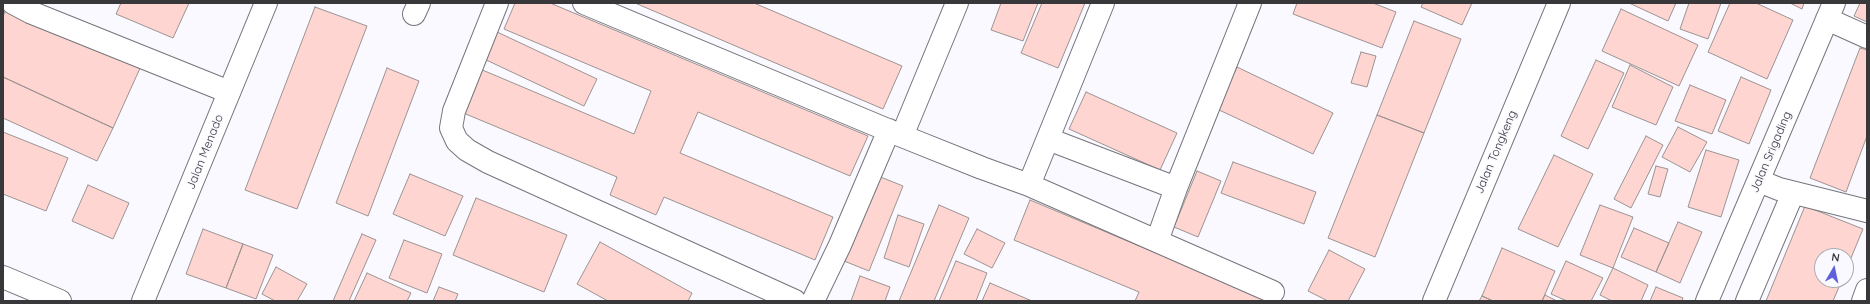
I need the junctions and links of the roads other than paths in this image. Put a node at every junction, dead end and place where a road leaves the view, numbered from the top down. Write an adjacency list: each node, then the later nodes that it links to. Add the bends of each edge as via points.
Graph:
1 (266, 3): 11 (street, Jalan Menado)
2 (497, 3): 25 (street, via 454,111 451,128 457,141 488,162)
3 (584, 3): 12 (street)
4 (957, 3): 12 (street)
5 (1104, 3): 13 (street)
6 (1250, 3): 16 (street)
7 (1559, 3): 27 (street, Jalan Tongkeng)
8 (26, 6): 11 (street)
9 (1830, 11): 10 (street); 14 (street, Jalan Srigading)
10 (1867, 37)
11 (229, 92): 24 (street, Jalan Menado)
12 (896, 133): 15 (street); 26 (street)
13 (1048, 139): 15 (street); 16 (street)
14 (1759, 181): 17 (street); 28 (street, Jalan Srigading)
15 (1029, 185): 19 (street)
16 (1176, 188): 19 (street)
17 (1794, 193): 18 (street); 29 (street)
18 (1867, 211)
19 (1157, 241): 22 (street)
20 (3, 277): 23 (street)
21 (1867, 290): 30 (street)
22 (1273, 292)
23 (60, 301)
24 (144, 301)
25 (795, 301)
26 (813, 301)
27 (1434, 301)
28 (1707, 301)
29 (1747, 301)
30 (1863, 301)

